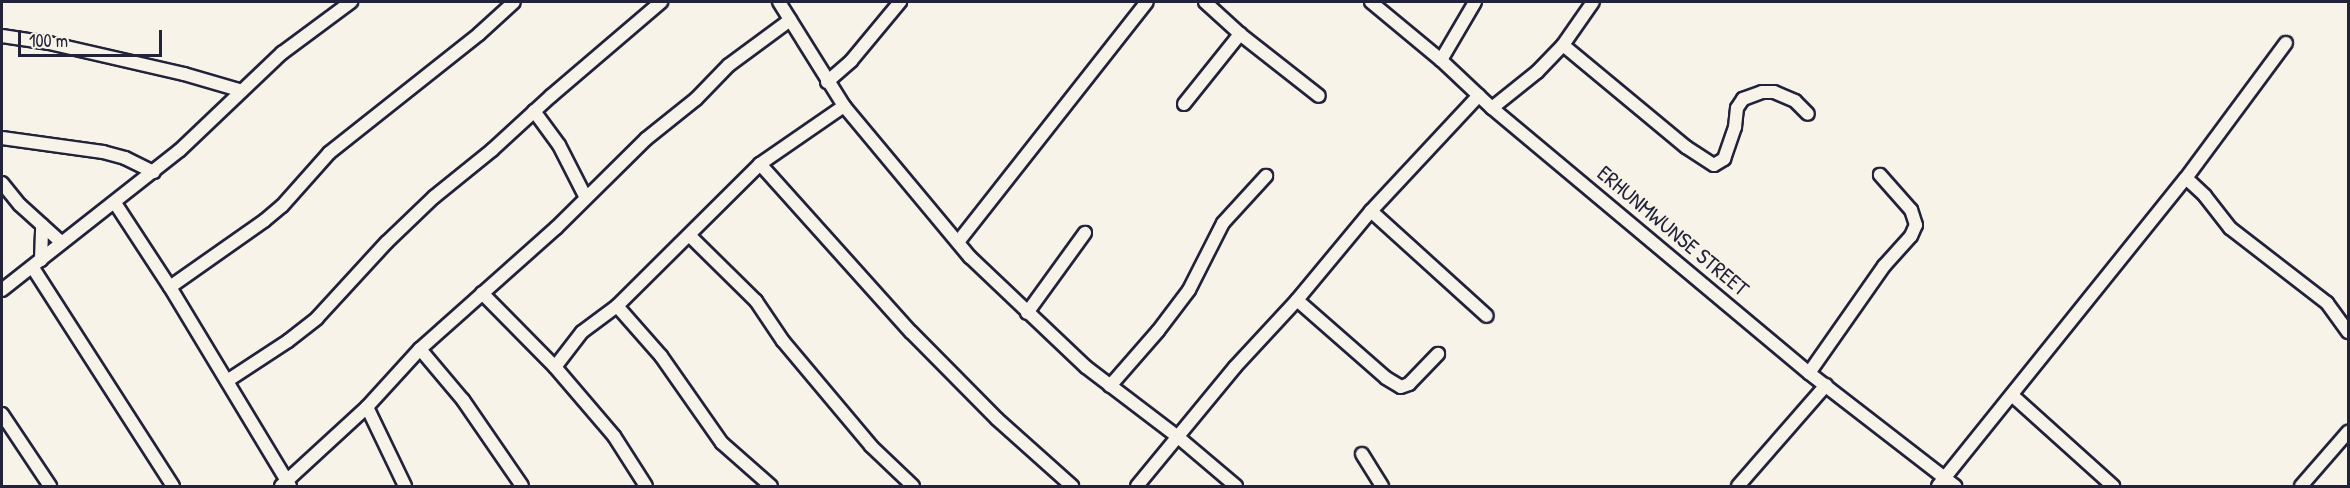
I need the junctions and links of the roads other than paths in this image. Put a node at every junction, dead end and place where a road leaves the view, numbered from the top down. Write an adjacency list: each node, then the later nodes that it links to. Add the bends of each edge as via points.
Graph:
1 (351, 2): 18 (street, via 282,53)
2 (514, 2): 42 (street, via 329,153 273,214)
3 (662, 2): 24 (street)
4 (779, 2): 11 (street)
5 (900, 2): 17 (street, via 851,61)
6 (1147, 2): 40 (street)
7 (1205, 2): 12 (street)
8 (1371, 2): 16 (street, ERHUNMWUNSE STREET)
9 (1475, 2): 16 (street)
10 (1593, 2): 15 (street)
11 (790, 20): 17 (street); 33 (street, via 717,74 696,99 646,139)
12 (1240, 34): 20 (street); 21 (street)
13 (2, 36): 18 (street, via 49,43)
14 (2286, 43): 31 (street)
15 (1563, 45): 23 (street); 25 (street, via 1686,147 1714,165 1724,159 1737,108 1743,99 1774,92 1795,101)
16 (1441, 60): 19 (street, ERHUNMWUNSE STREET)
17 (827, 82): 22 (street)
18 (242, 91): 28 (street)
19 (1479, 95): 23 (street, ERHUNMWUNSE STREET); 35 (street)
20 (1319, 96)
21 (1184, 104)
22 (844, 106): 27 (street); 40 (street)
23 (1492, 108): 53 (street, ERHUNMWUNSE STREET)
24 (534, 111): 33 (street, via 559,145); 54 (street, via 434,197 317,318)
25 (1808, 114)
26 (2, 138): 28 (street, via 103,152)
27 (760, 164): 38 (street); 72 (street, via 911,332 997,419)
28 (154, 172): 34 (street)
29 (1880, 175): 53 (street, via 1911,210 1916,225)
30 (1266, 176): 56 (street, via 1223,223 1189,290)
31 (2186, 178): 49 (street, via 2230,228 2327,303); 57 (street)
32 (2, 183): 36 (street)
33 (586, 198): 44 (street)
34 (115, 203): 39 (street); 42 (street)
35 (1371, 211): 45 (street); 48 (street)
36 (42, 225): 39 (street); 41 (street)
37 (1085, 233): 47 (street)
38 (690, 236): 46 (street); 71 (street, via 756,301 783,341 871,446)
39 (61, 242): 41 (street)
40 (958, 242): 47 (street)
41 (37, 264): 43 (street); 66 (street)
42 (170, 288): 54 (street)
43 (2, 290)
44 (482, 293): 50 (street); 52 (street)
45 (1296, 300): 51 (street, via 1401,387 1409,384); 61 (street)
46 (617, 306): 52 (street, via 582,332); 70 (street, via 661,356 722,443)
47 (1026, 313): 56 (street)
48 (1487, 316)
49 (2349, 332)
50 (420, 349): 58 (street); 68 (street, via 463,400)
51 (1438, 354)
52 (555, 367): 69 (street, via 614,436)
53 (1809, 373): 55 (street, ERHUNMWUNSE STREET)
54 (227, 381): 64 (street)
55 (1826, 385): 63 (street, ERHUNMWUNSE STREET); 76 (street)
56 (1110, 386): 61 (street)
57 (2013, 396): 63 (street); 77 (street)
58 (367, 407): 64 (street); 67 (street)
59 (2, 414): 65 (street)
60 (2349, 432): 78 (street)
61 (1178, 437): 73 (street); 74 (street)
62 (1362, 454): 75 (street)
63 (1946, 484)
64 (286, 485)
65 (50, 486)
66 (172, 486)
67 (405, 486)
68 (522, 486)
69 (646, 486)
70 (771, 486)
71 (913, 486)
72 (1072, 486)
73 (1137, 486)
74 (1236, 486)
75 (1382, 486)
76 (1738, 486)
77 (2113, 486)
78 (2301, 486)

